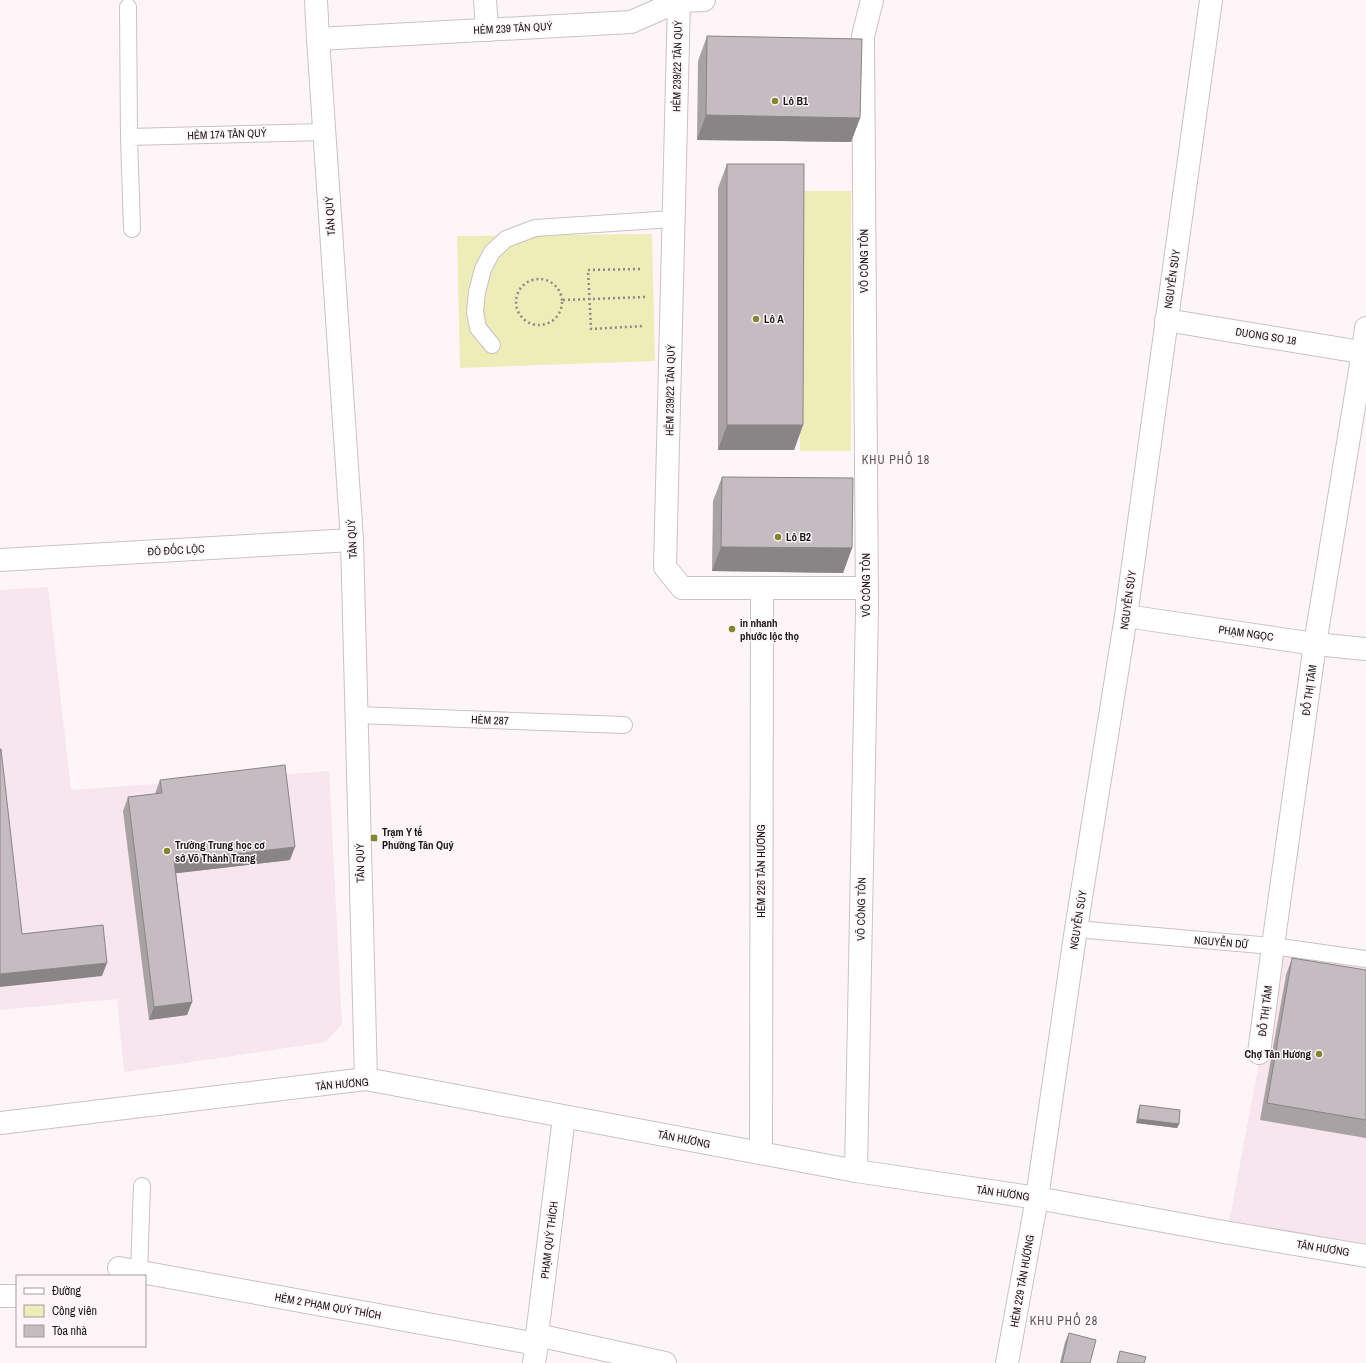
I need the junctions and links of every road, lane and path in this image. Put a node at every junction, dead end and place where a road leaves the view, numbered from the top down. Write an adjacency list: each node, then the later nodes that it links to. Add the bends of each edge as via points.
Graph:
1 (316, 0): 9 (street, TÂN QUÝ)
2 (485, 0): 8 (street)
3 (704, 0): 6 (street, HẺM 239 TÂN QUÝ)
4 (872, 0): 26 (street, VÕ CÔNG TỒN, via 863,36)
5 (1210, 0): 18 (street, NGUYỄN SÚY)
6 (679, 1): 8 (street, HẺM 239 TÂN QUÝ, via 631,22); 12 (street, HẺM 239/22 TÂN QUÝ)
7 (128, 7): 11 (lane)
8 (487, 30): 9 (street, HẺM 239 TÂN QUÝ)
9 (318, 39): 10 (street, TÂN QUÝ)
10 (325, 132): 11 (lane, HẺM 174 TÂN QUÝ); 23 (street, TÂN QUÝ)
11 (129, 137): 13 (lane)
12 (674, 219): 15 (street, HẺM 239/22 TÂN QUÝ); 21 (lane, via 535,228 506,239 492,252 483,269 477,292 475,312 478,328)
13 (132, 229)
14 (640, 269): 16 (path, via 588,270)
15 (672, 296): 16 (path); 25 (street, HẺM 239/22 TÂN QUÝ, via 665,567 682,588)
16 (590, 299): 17 (path); 19 (path, via 592,329)
17 (563, 300): 17 (path, via 557,286 544,279 528,281 522,286 516,300 517,308 525,321 540,325 548,324 560,315)
18 (1166, 320): 22 (street, DUONG SO 18); 27 (street, NGUYỄN SÚY)
19 (644, 326)
20 (1366, 328): 22 (street, ĐỖ THỊ TÂM)
21 (492, 345)
22 (1365, 353): 28 (street, ĐỖ THỊ TÂM)
23 (352, 540): 24 (street, ĐÔ ĐỐC LỘC); 30 (street, TÂN QUÝ)
24 (0, 560)
25 (762, 588): 26 (street, HẺM 239/22 TÂN QUÝ); 39 (street, HẺM 226 TÂN HƯƠNG)
26 (866, 588): 40 (street, VÕ CÔNG TỒN)
27 (1126, 616): 28 (street, PHẠM NGỌC); 32 (street, NGUYỄN SÚY)
28 (1315, 644): 29 (street, PHẠM NGỌC); 33 (street, ĐỖ THỊ TÂM)
29 (1366, 649)
30 (357, 715): 31 (lane, HÈM 287); 36 (street, TÂN QUÝ)
31 (624, 725)
32 (1076, 929): 33 (lane, NGUYỄN DỮ); 42 (street, NGUYỄN SÚY)
33 (1273, 946): 34 (lane, NGUYỄN DỮ); 35 (street, ĐỖ THỊ TÂM)
34 (1366, 959)
35 (1259, 1053)
36 (366, 1080): 37 (street, TÂN HƯƠNG); 38 (street, TÂN HƯƠNG)
37 (564, 1117): 39 (street, TÂN HƯƠNG); 47 (street, PHẠM QUÝ THÍCH)
38 (0, 1123)
39 (761, 1153): 40 (street, TÂN HƯƠNG)
40 (856, 1172): 42 (street, TÂN HƯƠNG)
41 (142, 1186): 44 (lane)
42 (1037, 1198): 43 (street, TÂN HƯƠNG); 49 (street, HẺM 229 TÂN HƯƠNG)
43 (1366, 1256)
44 (129, 1270): 47 (street, HẺM 2 PHẠM QUÝ THÍCH)
45 (0, 1296): 46 (street)
46 (16, 1296)
47 (536, 1348): 48 (street, HẺM 2 PHẠM QUÝ THÍCH)
48 (665, 1363)
49 (1007, 1363)

